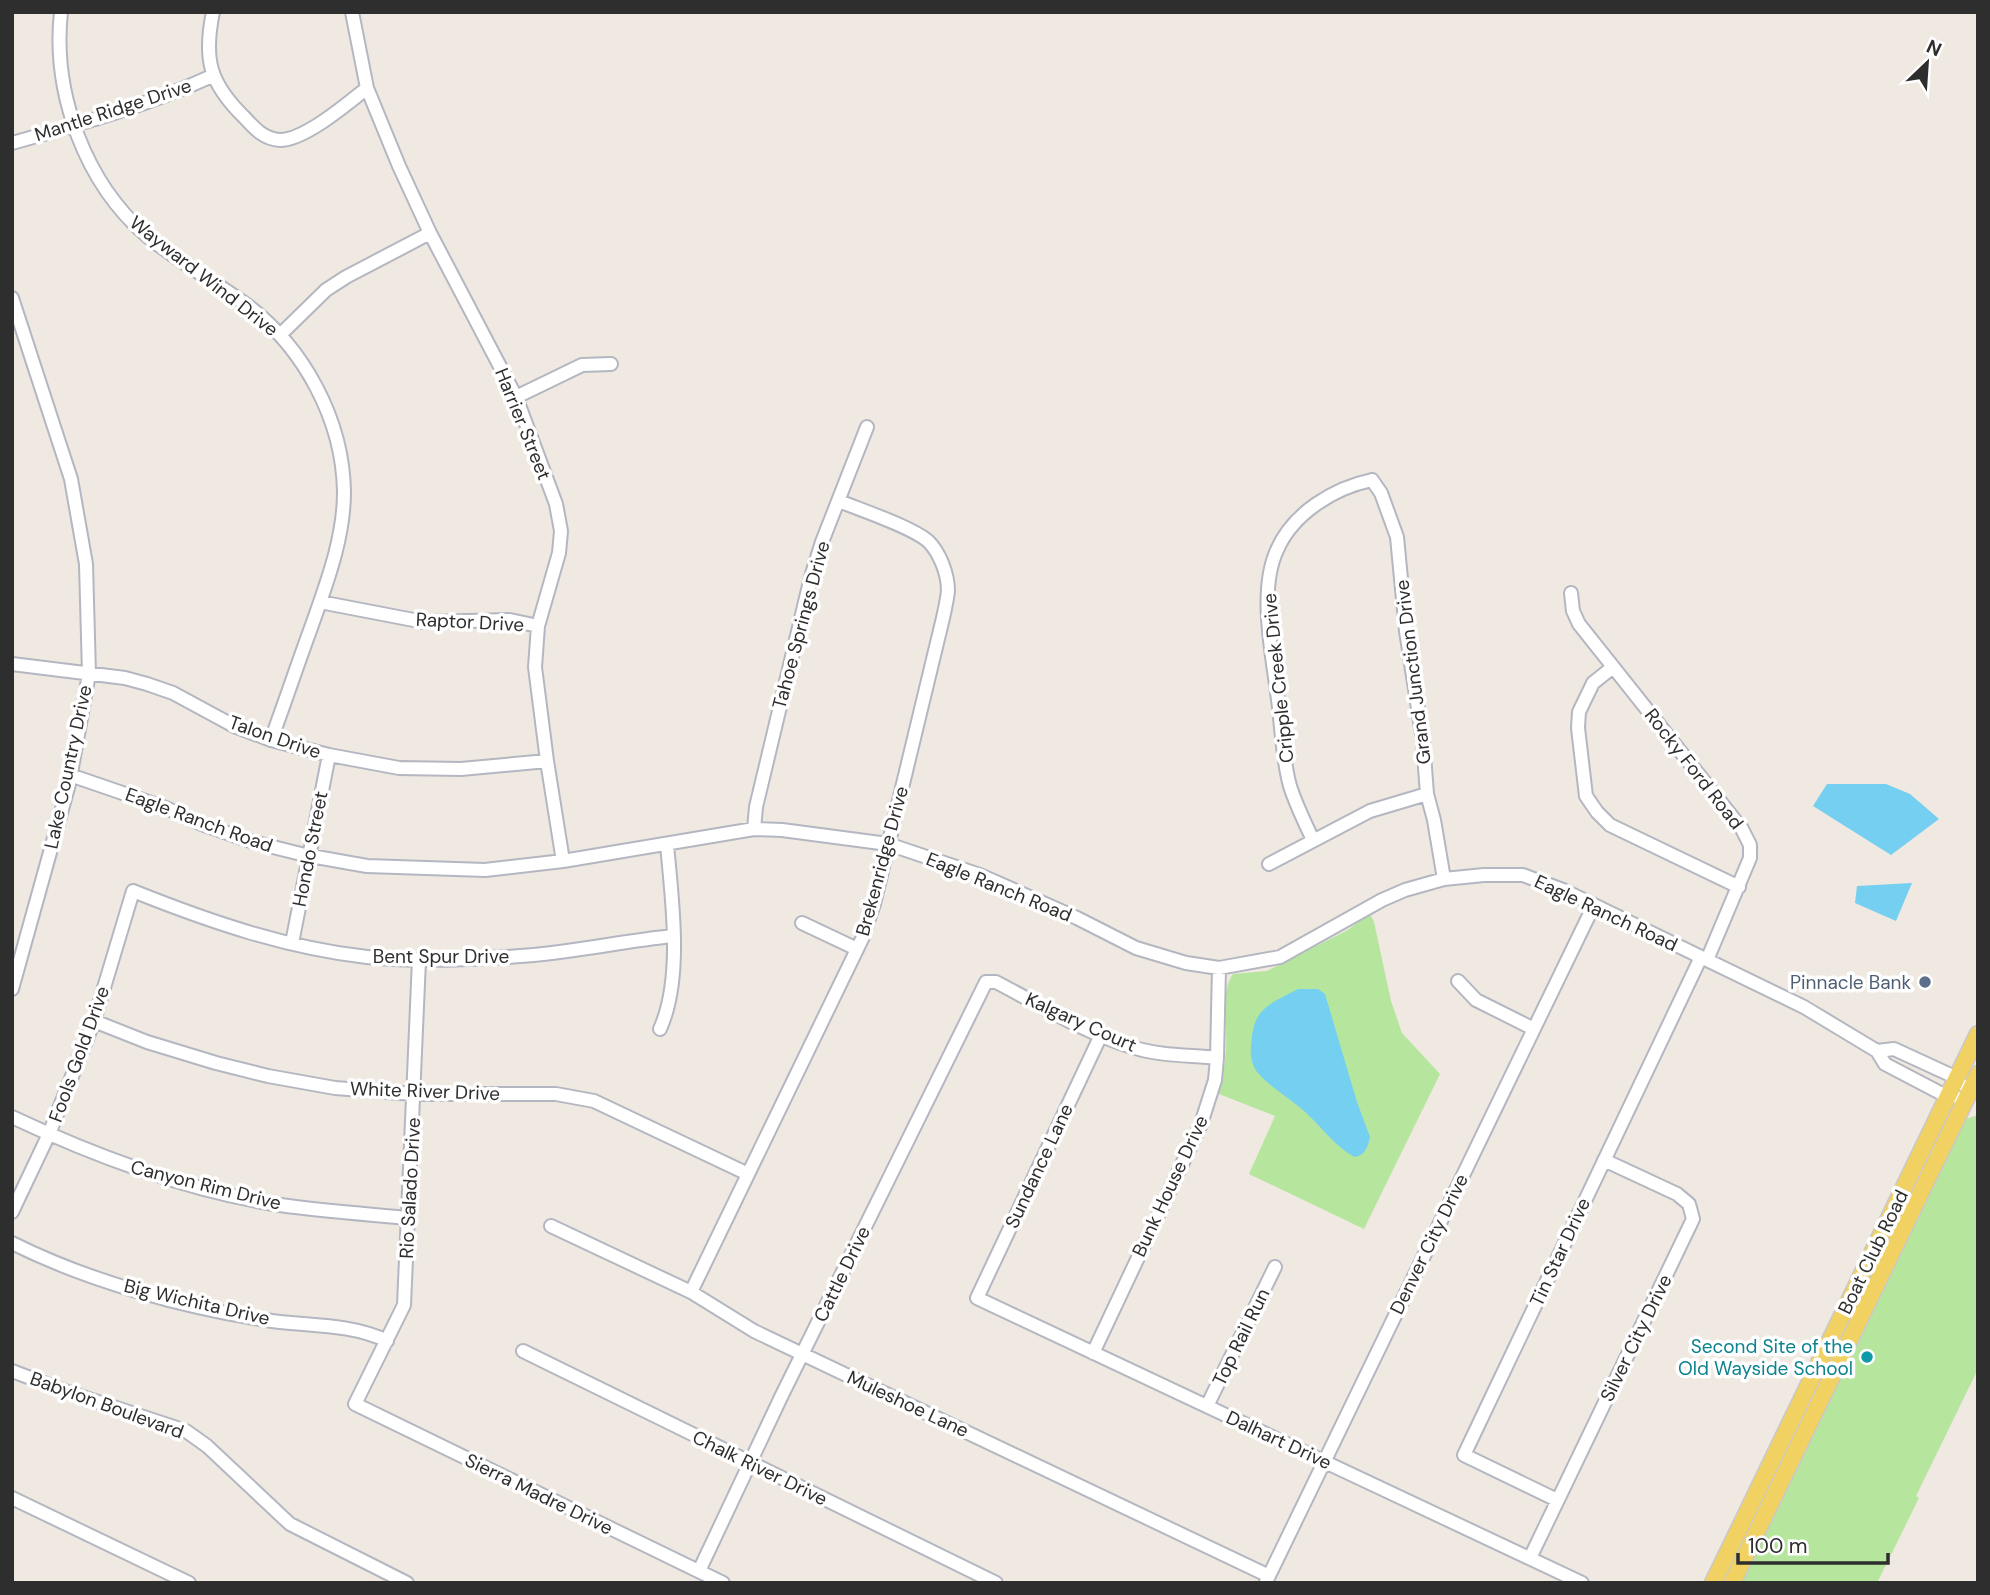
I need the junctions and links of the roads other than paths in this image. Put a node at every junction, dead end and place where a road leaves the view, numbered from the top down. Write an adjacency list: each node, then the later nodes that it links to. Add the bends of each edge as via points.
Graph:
1 (61, 12): 6 (street, Wayward Wind Drive, via 60,62)
2 (213, 12): 4 (street, via 207,38)
3 (352, 12): 5 (street, Harrier Street)
4 (212, 76): 5 (street, via 226,100 259,133 283,140 334,114); 6 (street, Mantle Ridge Drive)
5 (367, 88): 8 (street, Harrier Street)
6 (74, 126): 7 (street, Mantle Ridge Drive); 10 (street, Wayward Wind Drive, via 104,186 124,213)
7 (12, 143)
8 (430, 233): 10 (street, via 326,290); 12 (street, Harrier Street)
9 (12, 298): 21 (street, Lake Country Drive, via 71,479 86,564)
10 (280, 335): 17 (street, Wayward Wind Drive, via 308,369 336,437 341,465 342,521)
11 (611, 364): 12 (street, via 582,365)
12 (516, 397): 18 (street, Harrier Street, via 556,504 561,531)
13 (867, 426): 15 (street, Tahoe Springs Drive)
14 (1375, 475): 26 (street, Grand Junction Drive, via 1397,537); 28 (street, Cripple Creek Drive, via 1307,510 1277,549 1269,575 1270,633 1286,768)
15 (839, 501): 27 (street, Tahoe Springs Drive, via 811,577); 29 (street, Brekenridge Drive, via 927,540 945,570 948,589)
16 (1571, 593): 20 (street, Rocky Ford Road, via 1579,624)
17 (320, 602): 18 (street, Raptor Drive, via 424,622 510,620); 22 (street, Wayward Wind Drive)
18 (538, 626): 24 (street, Harrier Street, via 535,667)
19 (12, 664): 21 (street, Talon Drive)
20 (1613, 667): 35 (street, Rocky Ford Road, via 1742,829 1750,858); 35 (street, via 1593,683 1579,712 1586,796 1610,825)
21 (89, 674): 22 (street, Talon Drive, via 147,684); 25 (street, Lake Country Drive)
22 (271, 740): 23 (street, Talon Drive)
23 (329, 755): 24 (street, Talon Drive, via 400,768 461,769); 31 (street, Hondo Street)
24 (547, 761): 32 (street, Harrier Street)
25 (70, 775): 31 (street, Eagle Ranch Road, via 166,807 204,825); 47 (street, Lake Country Drive)
26 (1427, 794): 28 (street, via 1370,811); 34 (street, Grand Junction Drive)
27 (754, 829): 29 (street, Eagle Ranch Road); 30 (street, Eagle Ranch Road)
28 (1313, 840): 33 (street)
29 (888, 844): 41 (street, Brekenridge Drive, via 874,904); 44 (street, Eagle Ranch Road, via 980,875 1136,948)
30 (667, 845): 32 (street, Eagle Ranch Road); 39 (street)
31 (309, 856): 32 (street, Eagle Ranch Road, via 429,870 485,870); 40 (street, Hondo Street)
32 (563, 861)
33 (1269, 864)
34 (1444, 879): 37 (street, Eagle Ranch Road, via 1522,875); 44 (street, Eagle Ranch Road, via 1382,900 1280,957)
35 (1739, 887): 42 (street, Rocky Ford Road)
36 (133, 891): 40 (street, Bent Spur Drive, via 246,932); 48 (street, Fools Gold Drive)
37 (1594, 905): 42 (street, Eagle Ranch Road); 50 (street, Denver City Drive)
38 (802, 923): 41 (street)
39 (673, 936): 43 (street, Bent Spur Drive, via 524,956); 49 (street, via 672,996)
40 (292, 943): 43 (street, Bent Spur Drive, via 368,957)
41 (857, 949): 63 (street, Brekenridge Drive)
42 (1704, 958): 53 (street, Eagle Ranch Road, via 1804,1007); 62 (street, Tin Star Drive)
43 (419, 960): 57 (street, Rio Salado Drive)
44 (1219, 968): 54 (street, Bunk House Drive)
45 (989, 981): 52 (street, Kalgary Court); 74 (street, Cattle Drive, via 982,986)
46 (1458, 981): 50 (street, via 1476,1000)
47 (12, 989)
48 (94, 1021): 57 (street, White River Drive, via 159,1046 268,1076 335,1088); 61 (street, Fools Gold Drive)
49 (660, 1029)
50 (1534, 1029): 78 (street, Denver City Drive)
51 (1978, 1034): 56 (main road, Boat Club Road)
52 (1101, 1035): 54 (street, Kalgary Court, via 1152,1052); 70 (street, Sundance Lane)
53 (1877, 1051): 56 (street, Eagle Ranch Road, via 1894,1049); 58 (street, Eagle Ranch Road, via 1885,1064)
54 (1217, 1058): 73 (street, Bunk House Drive, via 1201,1124)
55 (1978, 1074): 59 (main road, Boat Club Road)
56 (1957, 1078): 58 (main road, Boat Club Road); 59 (street)
57 (414, 1094): 63 (street, White River Drive, via 556,1094 594,1101); 65 (street, Rio Salado Drive)
58 (1948, 1097): 59 (street); 90 (main road, Boat Club Road)
59 (1973, 1097): 91 (main road, Boat Club Road)
60 (12, 1117): 61 (street, Canyon Rim Drive)
61 (49, 1134): 64 (street, Fools Gold Drive); 65 (street, Canyon Rim Drive, via 201,1188 279,1205)
62 (1604, 1160): 81 (street, Silver City Drive, via 1677,1194 1689,1204 1693,1219); 81 (street, Tin Star Drive, via 1464,1455)
63 (748, 1174): 69 (street, Brekenridge Drive)
64 (12, 1212)
65 (408, 1218): 71 (street, Rio Salado Drive, via 404,1305)
66 (551, 1226): 69 (street, Muleshoe Lane)
67 (12, 1243): 71 (street, Big Wichita Drive, via 77,1270 197,1306 370,1333)
68 (1275, 1267): 77 (street, Top Rail Run)
69 (691, 1292): 74 (street, Muleshoe Lane, via 754,1331)
70 (977, 1298): 73 (street, Dalhart Drive)
71 (387, 1341): 76 (street, Rio Salado Drive)
72 (523, 1351): 79 (street, Chalk River Drive)
73 (1093, 1353): 77 (street, Dalhart Drive)
74 (803, 1354): 79 (street, Cattle Drive); 84 (street, Muleshoe Lane)
75 (12, 1371): 86 (street, Babylon Boulevard, via 186,1431 290,1524)
76 (355, 1404): 83 (street, Sierra Madre Drive)
77 (1207, 1406): 78 (street, Dalhart Drive)
78 (1323, 1461): 82 (street, Dalhart Drive); 84 (street, Denver City Drive)
79 (750, 1463): 83 (street, Cattle Drive); 88 (street, Chalk River Drive)
80 (12, 1499): 85 (street)
81 (1557, 1500): 82 (street, Silver City Drive)
82 (1530, 1558): 89 (street, Dalhart Drive)
83 (699, 1571): 87 (street, Sierra Madre Drive)
84 (1267, 1579)
85 (189, 1583)
86 (407, 1583)
87 (723, 1583)
88 (996, 1583)
89 (1582, 1583)
90 (1713, 1583)
91 (1732, 1583)

